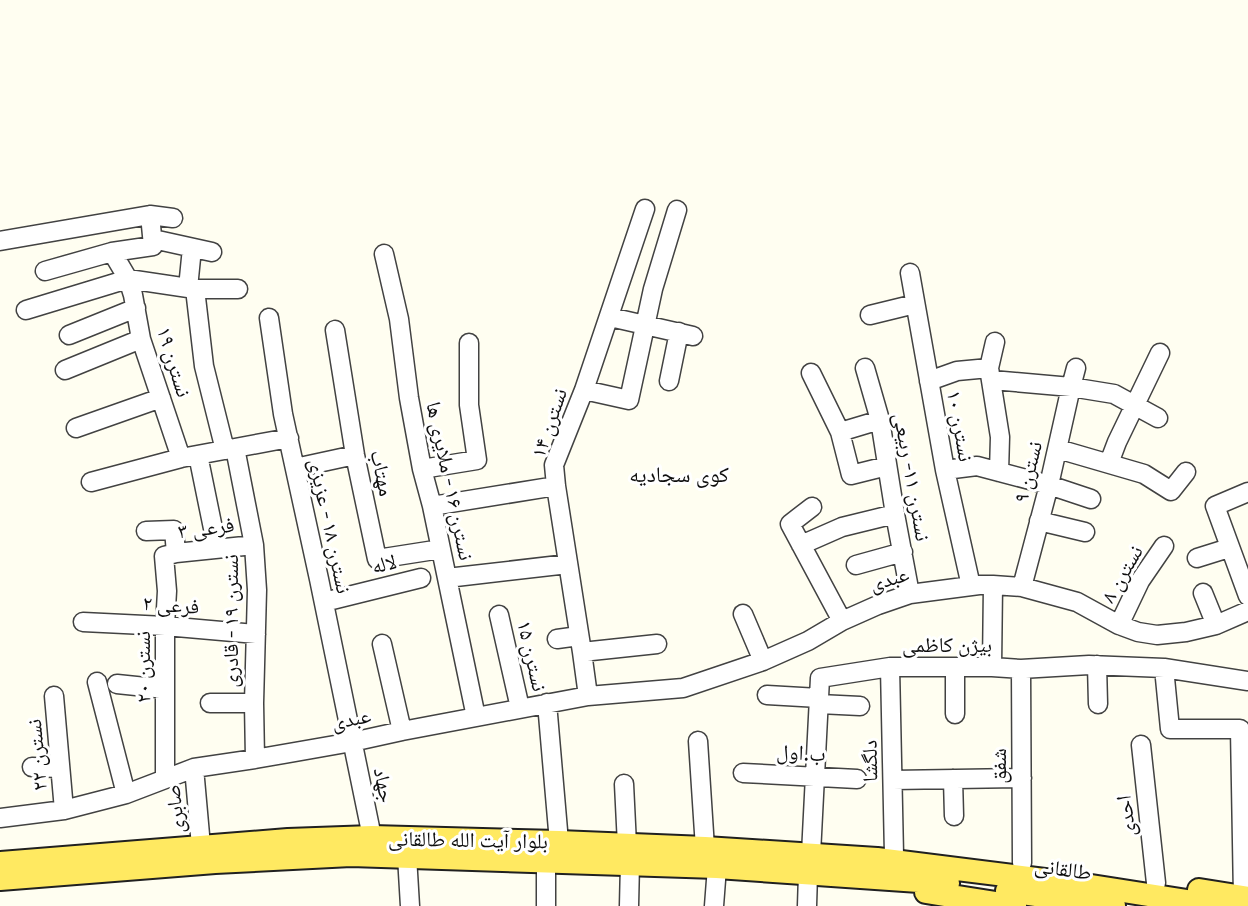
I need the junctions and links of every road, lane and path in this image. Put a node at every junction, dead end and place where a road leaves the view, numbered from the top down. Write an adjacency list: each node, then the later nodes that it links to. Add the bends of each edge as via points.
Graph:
1 (645, 209): 21 (street, نسترن ۱۴)
2 (677, 210): 23 (street)
3 (150, 215): 4 (street); 5 (street); 6 (street)
4 (173, 218)
5 (153, 239): 7 (street); 8 (street, via 153,246)
6 (0, 241)
7 (192, 248): 10 (street); 15 (street, نسترن ۱۹ - قادری)
8 (133, 249): 9 (street); 14 (street, نسترن ۱۹)
9 (112, 252): 12 (street); 14 (street, نسترن ۱۹)
10 (212, 252)
11 (384, 254): 53 (street, نسترن ۱۶ - ملایری ها, via 399,319)
12 (45, 271)
13 (910, 273): 17 (street, نسترن ۱۰)
14 (128, 279): 15 (street); 18 (street, نسترن ۱۹); 19 (street)
15 (191, 289): 16 (street); 46 (street, نسترن ۱۹ - قادری, via 204,366)
16 (238, 289)
17 (915, 304): 20 (street); 36 (street, نسترن ۱۰)
18 (136, 308): 25 (street); 26 (street, نسترن ۱۹)
19 (26, 310)
20 (870, 315)
21 (610, 317): 23 (street); 38 (street, نسترن ۱۴)
22 (269, 318): 45 (street, نسترن ۱۸ - عزیزی)
23 (646, 325): 35 (street, via 686,334); 38 (street, via 629,400)
24 (335, 330): 48 (street, مهتاب)
25 (69, 335)
26 (141, 339): 32 (street); 39 (street, نسترن ۱۹)
27 (995, 342): 34 (street)
28 (469, 343): 53 (street, via 469,405 477,460)
29 (1160, 353): 40 (street)
30 (865, 368): 42 (street, نسترن ۱۱- ربیعی)
31 (1076, 368): 37 (street, نسترن ۹)
32 (65, 370)
33 (811, 373): 44 (street)
34 (991, 374): 36 (street, via 957,371); 37 (street); 55 (street, via 1000,437)
35 (669, 381)
36 (929, 381): 54 (street, نسترن ۱۰)
37 (1071, 387): 40 (street, via 1114,394); 47 (street, نسترن ۹)
38 (584, 390): 59 (street, نسترن ۱۴, via 554,465)
39 (161, 398): 43 (street); 49 (street, نسترن ۱۹)
40 (1134, 405): 41 (street); 50 (street)
41 (1158, 418)
42 (880, 420): 44 (street); 51 (street, نسترن ۱۱- ربیعی)
43 (76, 428)
44 (840, 432): 51 (street, via 851,475)
45 (288, 438): 46 (street); 52 (street, نسترن ۱۸ - عزیزی)
46 (230, 449): 49 (street); 69 (street, نسترن ۱۹ - قادری)
47 (1058, 449): 50 (street); 58 (street, نسترن ۹)
48 (354, 455): 52 (street); 73 (street, مهتاب, via 377,560)
49 (190, 457): 57 (street); 71 (street, نسترن ۱۹)
50 (1109, 463): 56 (street, via 1144,474 1171,491)
51 (887, 466): 64 (street, نسترن ۱۱- ربیعی)
52 (295, 468): 87 (street, نسترن ۱۸ - عزیزی)
53 (422, 469): 62 (street, نسترن ۱۶ - ملایری ها)
54 (945, 470): 55 (street, via 977,466); 82 (street, نسترن ۱۰)
55 (999, 472): 58 (street)
56 (1186, 472)
57 (92, 482)
58 (1049, 485): 61 (street); 65 (street, نسترن ۹)
59 (556, 486): 62 (street); 77 (street, نسترن ۱۴)
60 (1248, 492): 72 (street, via 1215,506)
61 (1091, 499)
62 (432, 506): 73 (street, نسترن ۱۶ - ملایری ها)
63 (812, 507): 68 (street, via 790,524)
64 (895, 514): 68 (street, via 842,527); 74 (street, نسترن ۱۱- ربیعی)
65 (1039, 521): 67 (street); 83 (street, نسترن ۹)
66 (146, 531): 75 (street, نسترن ۲۰, via 174,530)
67 (1085, 532)
68 (801, 544): 91 (street)
69 (254, 545): 71 (street, فرعی ۳); 96 (street, نسترن ۱۹ - قادری)
70 (1164, 546): 93 (street, نسترن ۸, via 1140,581)
71 (217, 548): 75 (street, فرعی ۳)
72 (1229, 548): 76 (street); 86 (street)
73 (441, 549): 80 (street, نسترن ۱۶ - ملایری ها)
74 (903, 552): 78 (street); 85 (street, نسترن ۱۱- ربیعی)
75 (170, 554): 95 (street, نسترن ۲۰)
76 (1197, 558)
77 (568, 564): 80 (street); 99 (street, نسترن ۱۴)
78 (856, 565)
79 (421, 578): 87 (street, لاله)
80 (447, 578): 123 (street, نسترن ۱۶ - ملایری ها)
81 (993, 585): 82 (street, عبدی); 83 (street, عبدی); 104 (street)
82 (971, 586): 85 (street, عبدی)
83 (1023, 587): 93 (street, عبدی, via 1077,602)
84 (1203, 593): 94 (street)
85 (910, 594): 91 (street, عبدی)
86 (1248, 596)
87 (324, 602): 126 (street, نسترن ۱۸ - عزیزی)
88 (1248, 611): 94 (street, عبدی)
89 (743, 614): 101 (street)
90 (499, 615): 121 (street, نسترن ۱۵)
91 (842, 621): 101 (street, عبدی)
92 (83, 622): 95 (street, فرعی ۲)
93 (1119, 625): 94 (street, عبدی, via 1157,635)
94 (1216, 625)
95 (165, 626): 96 (street, فرعی ۲); 111 (street, نسترن ۲۰)
96 (256, 634): 117 (street, نسترن ۱۹ - قادری)
97 (557, 639): 99 (street)
98 (382, 644): 124 (street)
99 (581, 644): 100 (street); 114 (street, نسترن ۱۴)
100 (657, 644)
101 (763, 661): 114 (street, عبدی, via 683,688)
102 (1097, 665): 106 (street, بیژن کاظمی); 107 (street, بیژن کاظمی); 119 (street)
103 (890, 667): 105 (street, بیژن کاظمی); 115 (street, بیژن کاظمی, via 820,678); 138 (street, دلگشا)
104 (992, 667): 105 (street, بیژن کاظمی); 107 (street, بیژن کاظمی)
105 (955, 668): 122 (street)
106 (1164, 668): 108 (street, بیژن کاظمی); 158 (street, via 1170,729 1240,729)
107 (1021, 669): 135 (street, شفق)
108 (1248, 681)
109 (97, 682): 140 (street)
110 (117, 684): 111 (street)
111 (165, 689): 134 (street, نسترن ۲۰)
112 (767, 695): 115 (street)
113 (54, 696): 130 (street, نسترن ۲۲)
114 (588, 696): 118 (street, عبدی)
115 (819, 701): 120 (street); 133 (street, بیژن کاظمی)
116 (210, 703): 117 (street)
117 (254, 703): 128 (street, نسترن ۱۹ - قادری)
118 (547, 703): 121 (street, عبدی); 147 (street)
119 (1098, 705)
120 (860, 706)
121 (520, 708): 123 (street, عبدی)
122 (955, 714)
123 (476, 717): 124 (street, عبدی)
124 (402, 731): 126 (street, عبدی)
125 (698, 741): 146 (street)
126 (352, 742): 128 (street, عبدی); 144 (street, جهاد)
127 (1141, 745): 157 (street, احدی)
128 (255, 759): 131 (street, عبدی)
129 (32, 767): 130 (street)
130 (60, 768): 141 (street, نسترن ۲۲)
131 (194, 768): 134 (street, عبدی); 145 (street, صابری)
132 (743, 773): 133 (street, ب.اول)
133 (815, 777): 136 (street, ب.اول); 152 (street, بیژن کاظمی)
134 (165, 778): 140 (street, عبدی)
135 (1022, 778): 137 (street); 151 (street, شفق)
136 (857, 779)
137 (953, 779): 138 (street); 142 (street)
138 (893, 780): 153 (street, دلگشا)
139 (624, 784): 148 (street)
140 (126, 794): 141 (street, عبدی)
141 (64, 810): 143 (street, عبدی)
142 (954, 816)
143 (0, 818)
144 (372, 837): 145 (main road, بلوار آیت الله طالقانی); 147 (main road, بلوار آیت الله طالقانی)
145 (201, 846): 150 (main road, بلوار آیت الله طالقانی)
146 (705, 848): 148 (main road, بلوار آیت الله طالقانی); 152 (main road, بلوار آیت الله طالقانی)
147 (552, 851): 148 (main road, بلوار آیت الله طالقانی); 149 (main road, بلوار آیت الله طالقانی); 160 (street)
148 (629, 854): 154 (main road, بلوار آیت الله طالقانی); 161 (street)
149 (407, 856): 156 (main road, بلوار آیت الله طالقانی, via 279,858); 159 (street)
150 (0, 863)
151 (1022, 863): 153 (main road, طالقانی, via 958,856); 157 (main road, طالقانی)
152 (810, 864): 153 (main road, بلوار آیت الله طالقانی); 154 (main road, بلوار آیت الله طالقانی); 163 (street, بیژن کاظمی)
153 (883, 864): 155 (main road, بلوار آیت الله طالقانی); 164 (main road, via 931,893)
154 (717, 867): 162 (street)
155 (936, 874): 165 (main road); 166 (main road, via 1085,885)
156 (0, 879)
157 (1156, 883): 158 (main road, طالقانی)
158 (1246, 897)
159 (410, 906)
160 (546, 906)
161 (629, 906)
162 (714, 906)
163 (807, 906)
164 (1015, 906)
165 (1114, 906)
166 (1219, 906)

